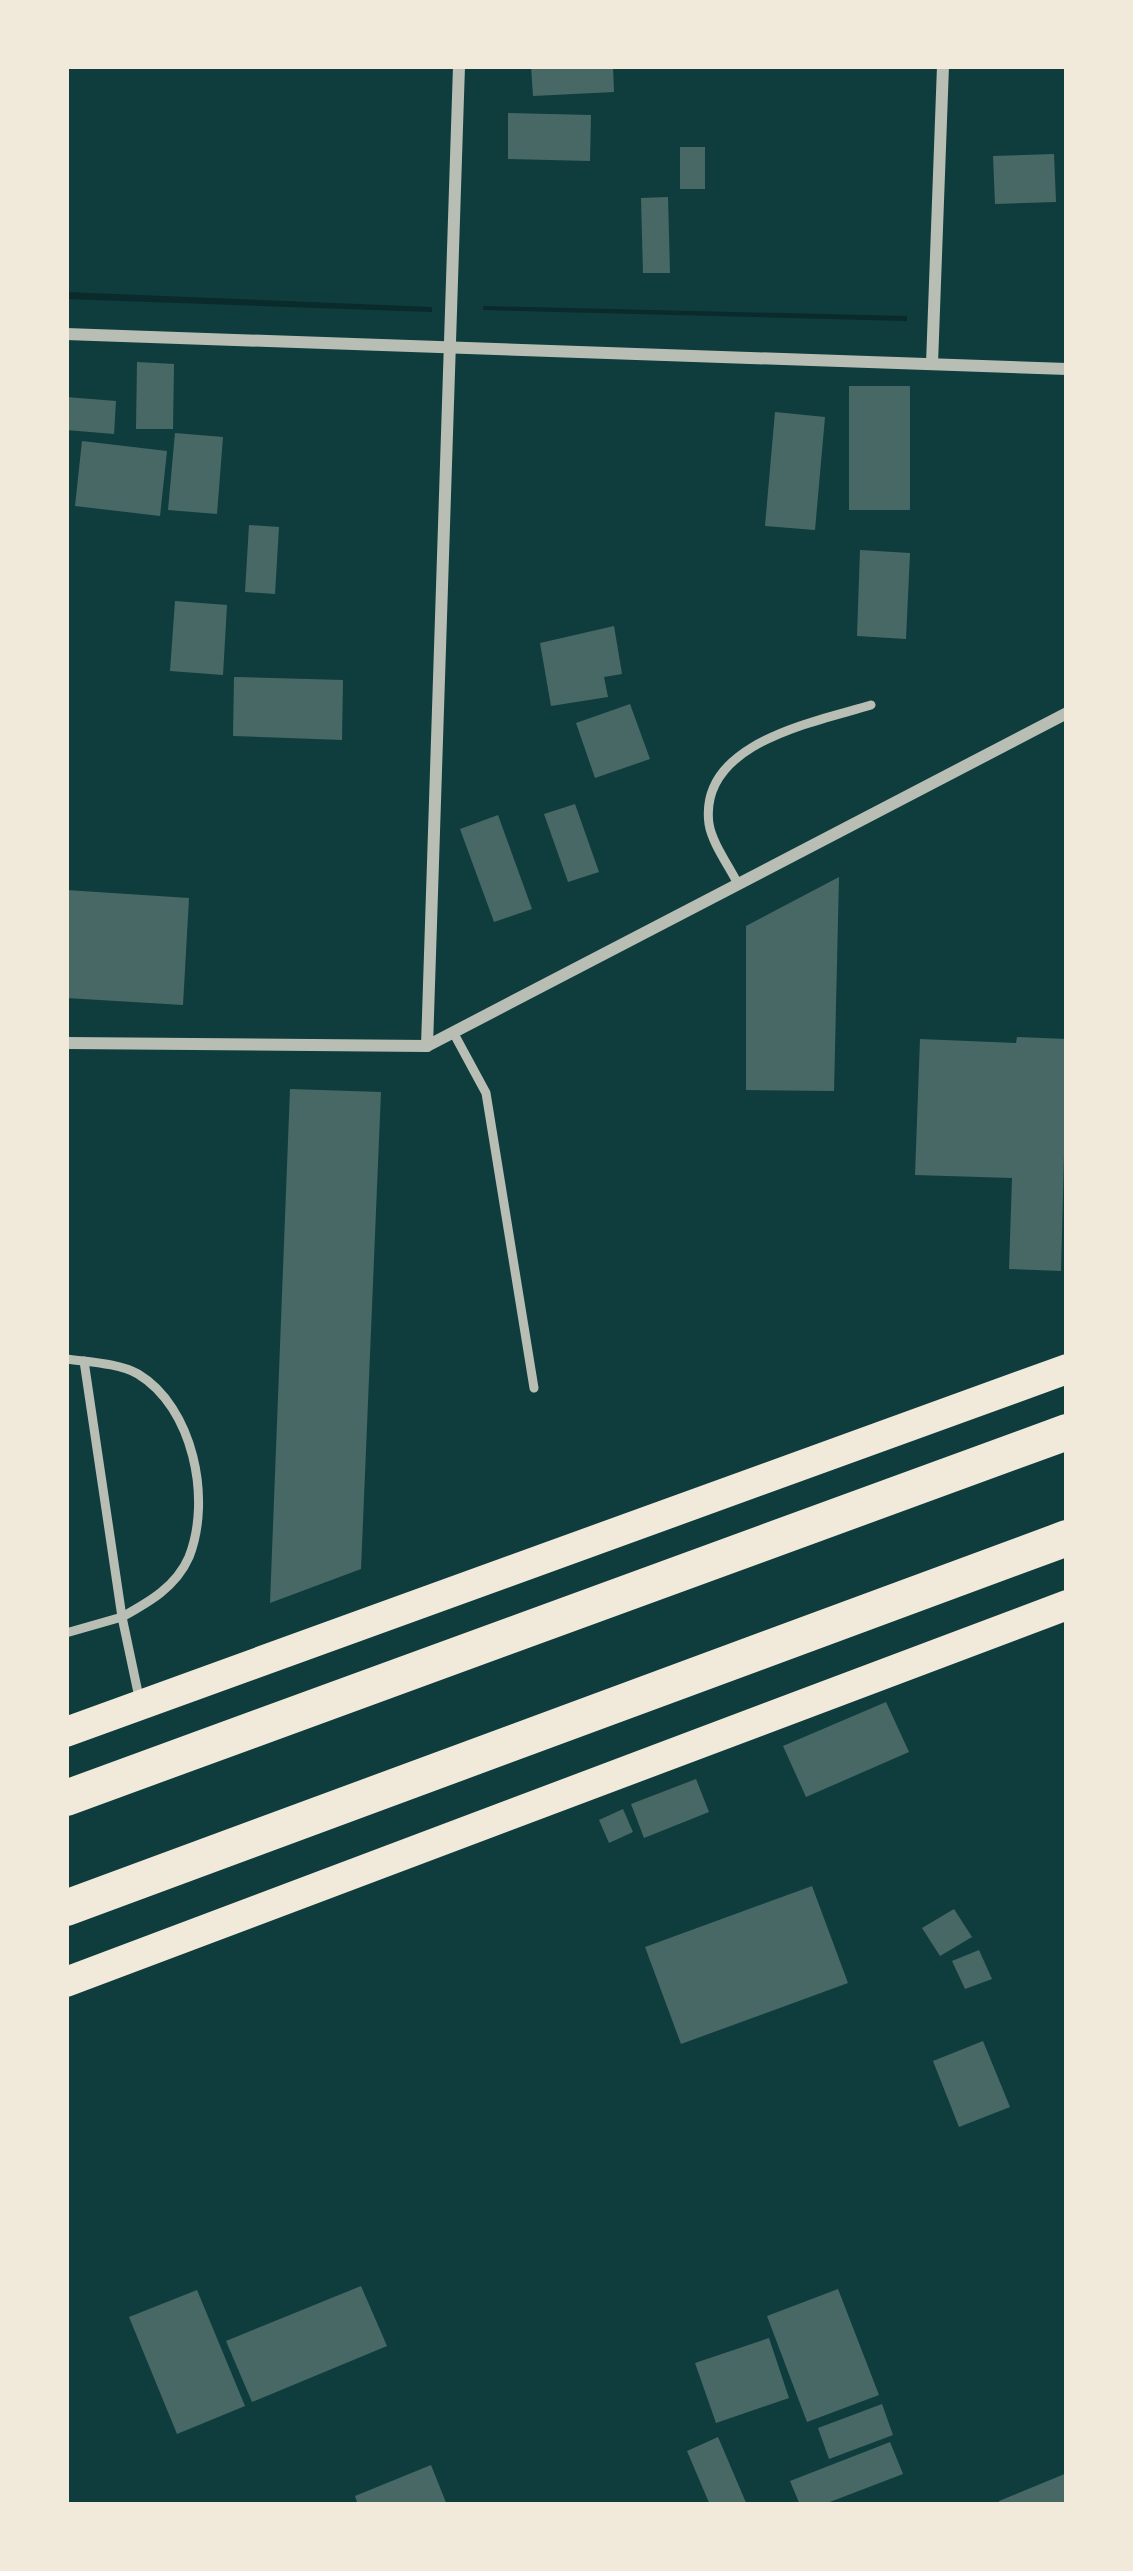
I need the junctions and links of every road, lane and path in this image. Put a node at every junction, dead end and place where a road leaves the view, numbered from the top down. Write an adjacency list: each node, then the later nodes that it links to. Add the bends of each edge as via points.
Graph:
1 (459, 66): 4 (street)
2 (943, 66): 5 (street)
3 (66, 334): 4 (street)
4 (454, 347): 5 (street); 12 (street)
5 (932, 364): 6 (street)
6 (1067, 369)
7 (871, 705): 9 (lane, via 779,734 721,774 709,825)
8 (1067, 713): 9 (street)
9 (737, 884): 10 (street)
10 (453, 1032): 12 (street); 16 (lane, via 486,1093)
11 (66, 1043): 12 (street)
12 (427, 1046)
13 (66, 1359): 14 (lane)
14 (84, 1361): 20 (lane); 20 (lane, via 133,1370 156,1387 193,1458 199,1498 189,1557 161,1596)
15 (1067, 1369): 22 (main road)
16 (534, 1388)
17 (1067, 1432): 24 (highway)
18 (1067, 1538): 25 (highway)
19 (1067, 1606): 26 (main road)
20 (122, 1617): 21 (lane); 22 (lane)
21 (66, 1633)
22 (141, 1707): 23 (main road)
23 (66, 1732)
24 (66, 1798)
25 (66, 1908)
26 (66, 1982)

